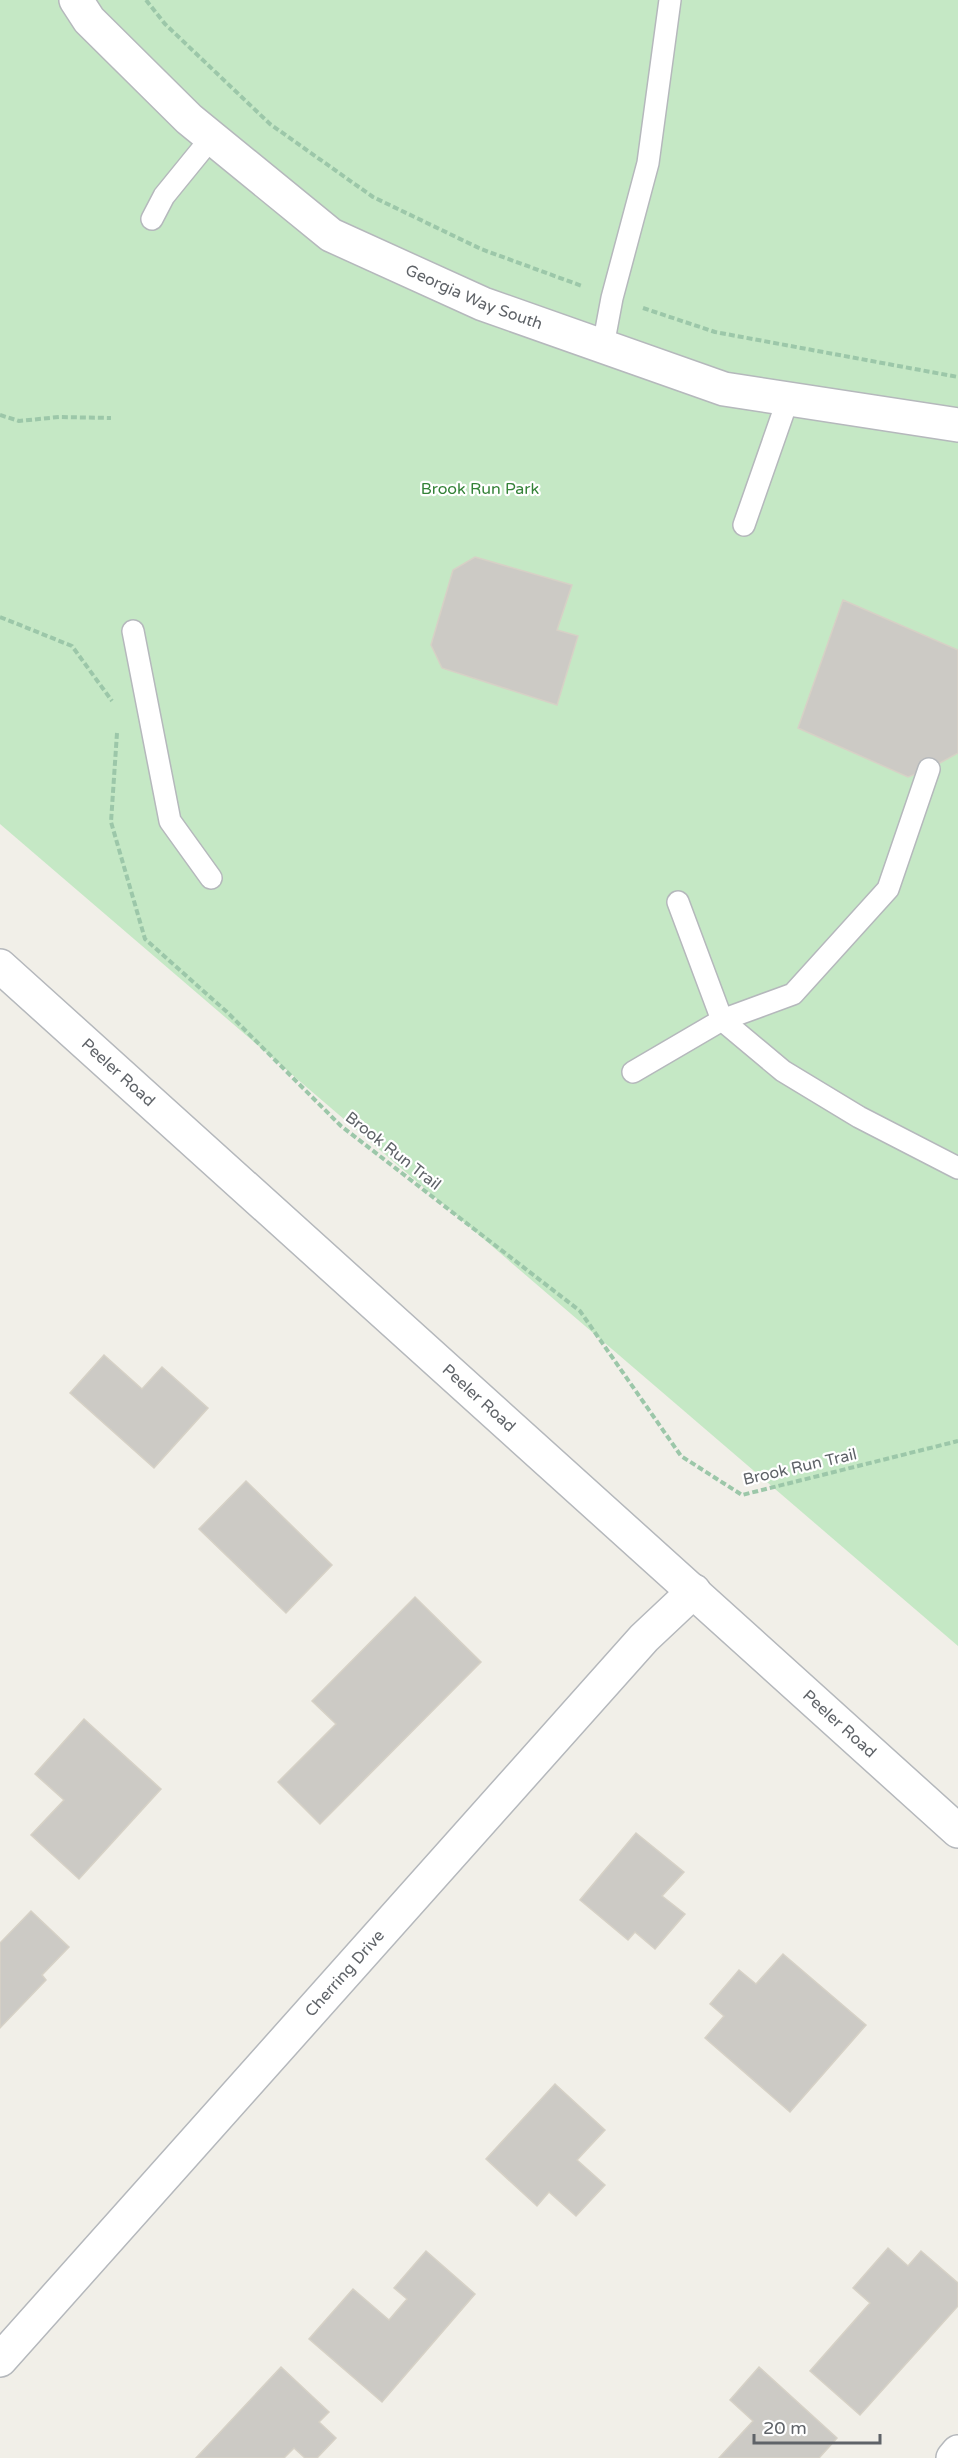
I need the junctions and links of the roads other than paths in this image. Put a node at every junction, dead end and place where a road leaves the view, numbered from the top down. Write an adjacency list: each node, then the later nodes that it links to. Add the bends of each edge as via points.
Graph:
1 (76, 0): 3 (street, Georgia Way South, via 89,20)
2 (670, 0): 5 (lane, via 648,163)
3 (212, 137): 4 (lane, via 164,196); 5 (street, Georgia Way South, via 331,235 483,303)
4 (152, 219)
5 (603, 346): 6 (street, Georgia Way South, via 724,390)
6 (788, 399): 7 (street, Georgia Way South); 8 (lane)
7 (958, 425)
8 (744, 525)
9 (133, 631): 11 (lane, via 170,821)
10 (929, 769): 14 (lane, via 888,889 793,994)
11 (211, 878)
12 (678, 902): 14 (lane)
13 (0, 966): 17 (street, Peeler Road)
14 (722, 1020): 15 (lane); 16 (lane, via 783,1071 859,1117)
15 (633, 1072)
16 (958, 1168)
17 (694, 1591): 18 (street, Peeler Road); 19 (street, Cherring Drive, via 644,1638)
18 (958, 1831)
19 (0, 2360)
20 (958, 2452): 21 (street)
21 (953, 2458)

